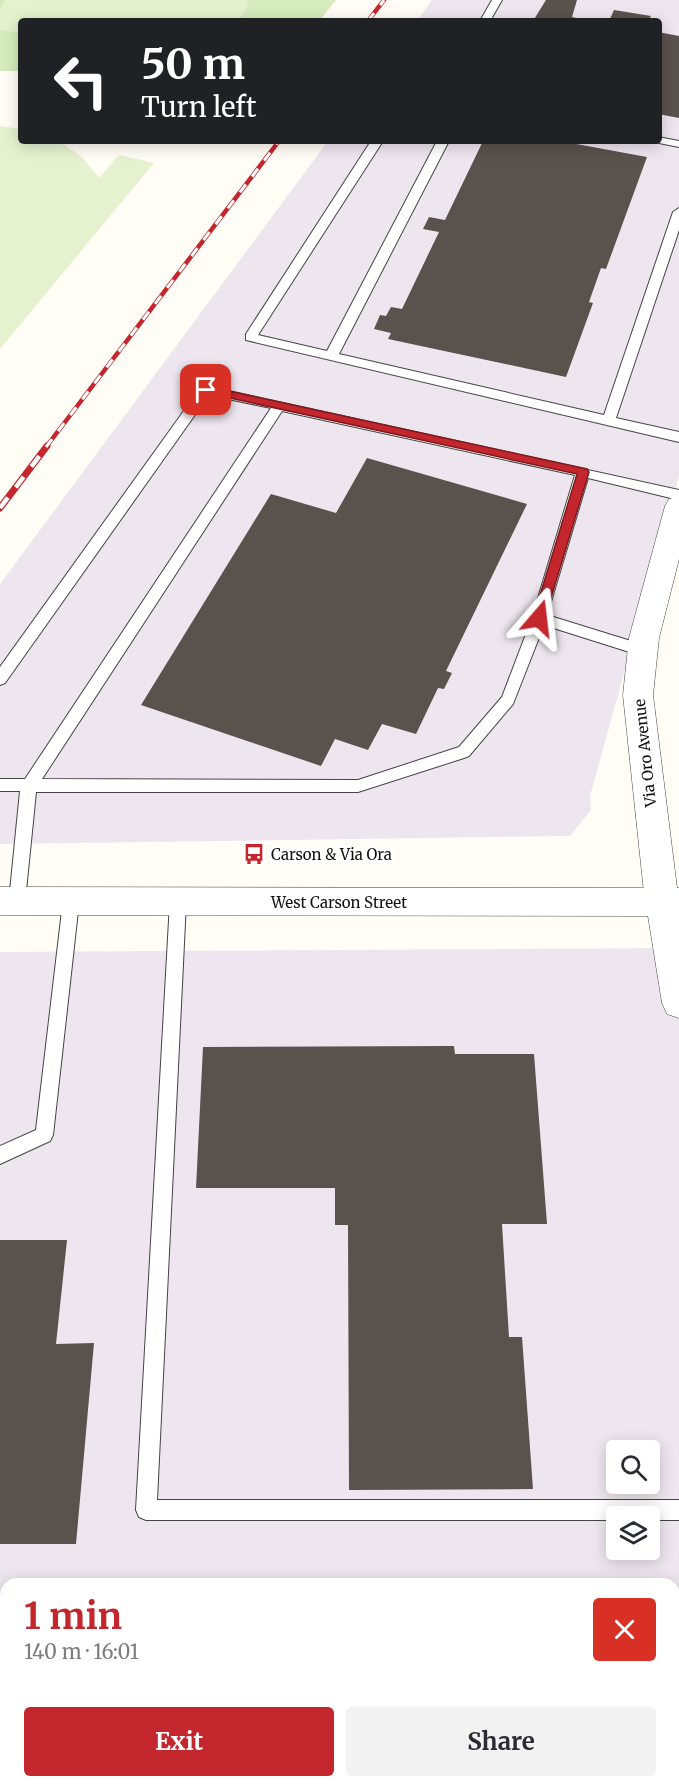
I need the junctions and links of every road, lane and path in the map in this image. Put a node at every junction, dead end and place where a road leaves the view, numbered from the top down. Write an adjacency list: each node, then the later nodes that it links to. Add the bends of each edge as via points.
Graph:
1 (496, 0): 2 (lane)
2 (487, 18)
3 (662, 141): 6 (lane)
4 (375, 144): 8 (lane, via 250,337)
5 (441, 144): 8 (lane)
6 (679, 144)
7 (679, 212): 10 (lane)
8 (331, 356): 10 (lane)
9 (279, 406): 12 (lane); 17 (lane, via 206,390); 19 (lane)
10 (609, 420): 11 (lane)
11 (679, 437)
12 (583, 472): 13 (lane); 15 (lane)
13 (679, 495)
14 (679, 506): 16 (street, Via Oro Avenue)
15 (539, 618): 16 (lane); 19 (lane, via 508,700 464,753 358,786)
16 (642, 650): 23 (street, Via Oro Avenue, via 638,695)
17 (0, 679)
18 (0, 785): 19 (lane)
19 (29, 785): 20 (lane)
20 (9, 901): 21 (street, West Carson Street)
21 (71, 902): 22 (street, West Carson Street); 25 (lane, via 44,1135)
22 (178, 902): 23 (street, West Carson Street); 26 (lane, via 146,1510)
23 (671, 902): 24 (street, Via Oro Avenue)
24 (679, 1003)
25 (0, 1155)
26 (679, 1510)

